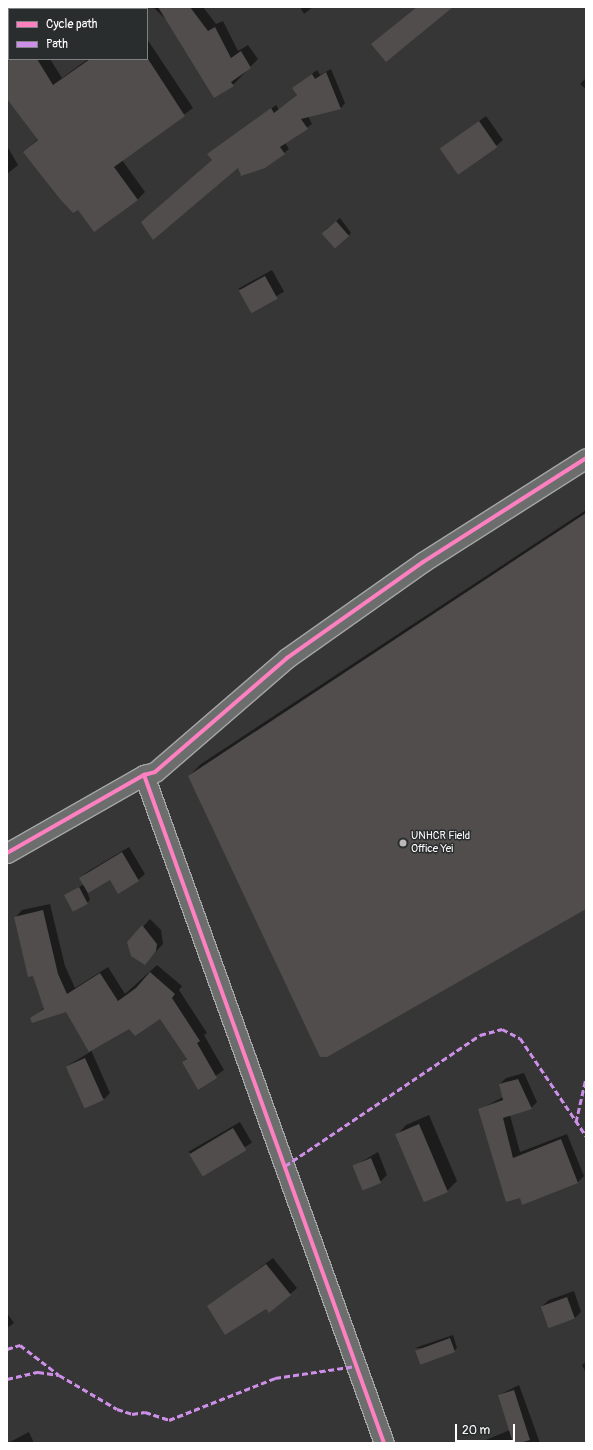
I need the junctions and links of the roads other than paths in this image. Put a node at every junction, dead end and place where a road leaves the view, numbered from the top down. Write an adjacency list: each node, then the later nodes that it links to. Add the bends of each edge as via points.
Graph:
1 (586, 458): 2 (street, via 423,562 287,658 155,772)
2 (144, 775): 3 (street); 4 (street)
3 (7, 853)
4 (384, 1443)

